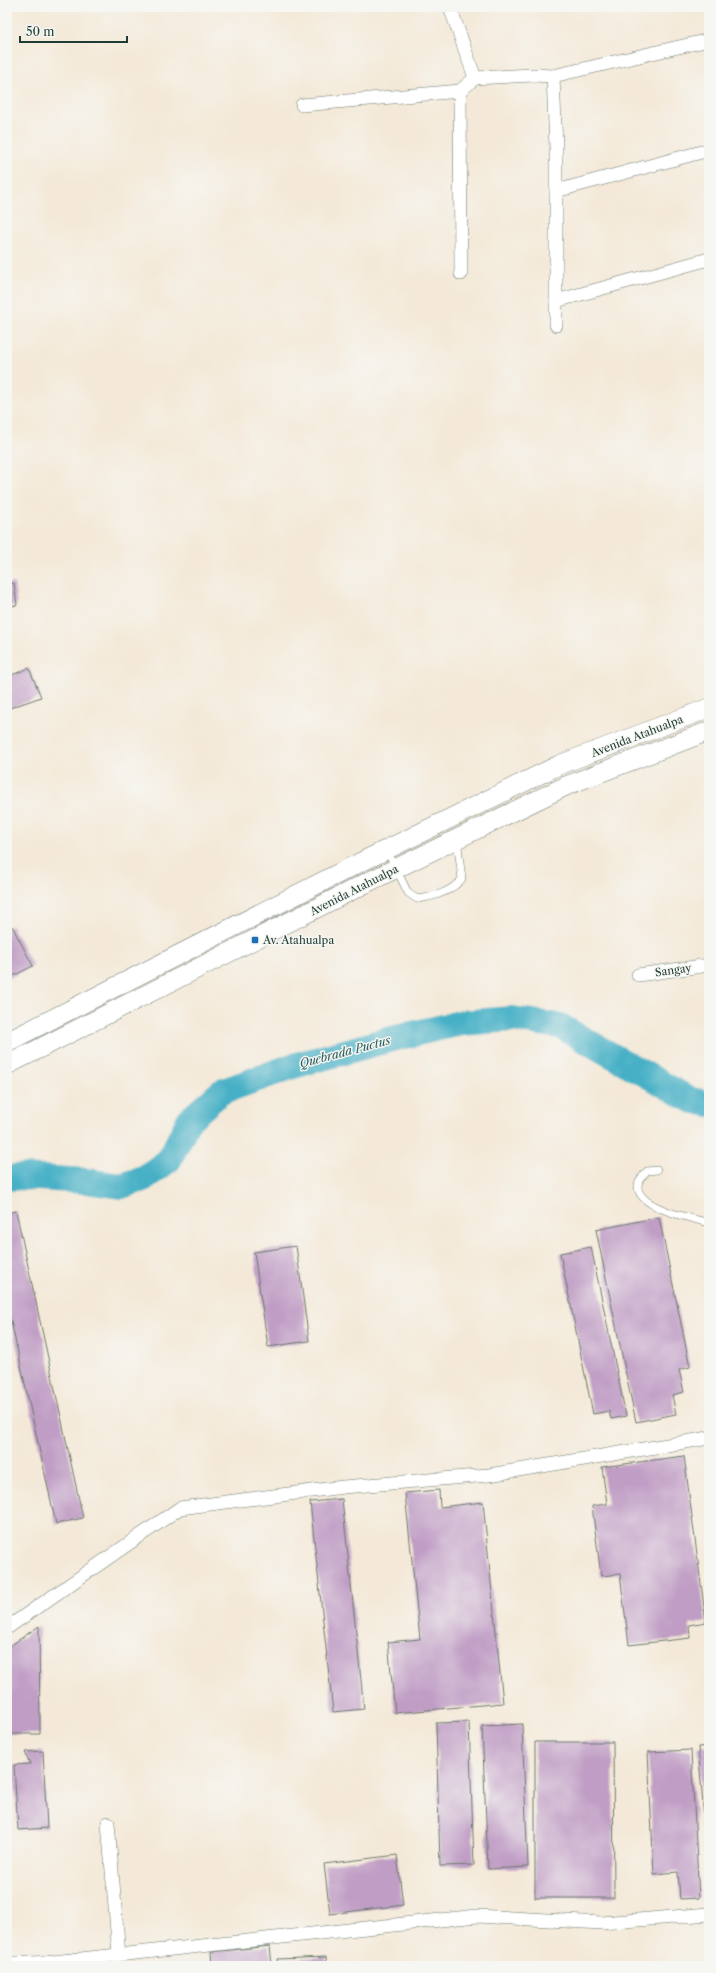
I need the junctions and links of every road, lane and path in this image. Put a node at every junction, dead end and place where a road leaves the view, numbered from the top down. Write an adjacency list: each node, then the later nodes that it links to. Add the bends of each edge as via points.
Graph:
1 (450, 7): 4 (street)
2 (709, 40): 3 (street)
3 (553, 76): 4 (street); 8 (street)
4 (475, 78): 5 (street)
5 (460, 91): 6 (street); 10 (street)
6 (302, 105)
7 (709, 150): 8 (street)
8 (556, 191): 11 (street)
9 (709, 259): 11 (street)
10 (461, 274)
11 (556, 301): 12 (street)
12 (556, 325)
13 (709, 708): 15 (main road, Avenida Atahualpa)
14 (709, 731): 16 (main road, Avenida Atahualpa)
15 (637, 736): 16 (main road); 17 (main road, Avenida Atahualpa, via 559,765)
16 (645, 755): 18 (main road, Avenida Atahualpa, via 568,785)
17 (460, 814): 18 (main road); 19 (main road, Avenida Atahualpa)
18 (463, 836): 20 (main road, Avenida Atahualpa); 20 (lane, via 462,879 455,887 430,898 417,899 408,893)
19 (387, 850): 20 (lane); 21 (main road, Avenida Atahualpa)
20 (397, 869): 22 (main road, Avenida Atahualpa)
21 (254, 916): 22 (main road); 25 (main road, Avenida Atahualpa)
22 (264, 936): 26 (main road, Avenida Atahualpa)
23 (709, 965): 24 (street, Sangay)
24 (638, 976)
25 (78, 1006): 26 (main road); 27 (main road, Avenida Atahualpa)
26 (87, 1025): 28 (main road, Avenida Atahualpa)
27 (7, 1042)
28 (7, 1065)
29 (657, 1170): 30 (lane, via 647,1171 639,1181 639,1193 647,1202)
30 (709, 1224)
31 (709, 1438): 32 (street, via 489,1475 343,1487 180,1508)
32 (7, 1628)
33 (108, 1823): 35 (street)
34 (709, 1914): 35 (street, via 602,1923 477,1916)
35 (119, 1955): 36 (street)
36 (7, 1964)

